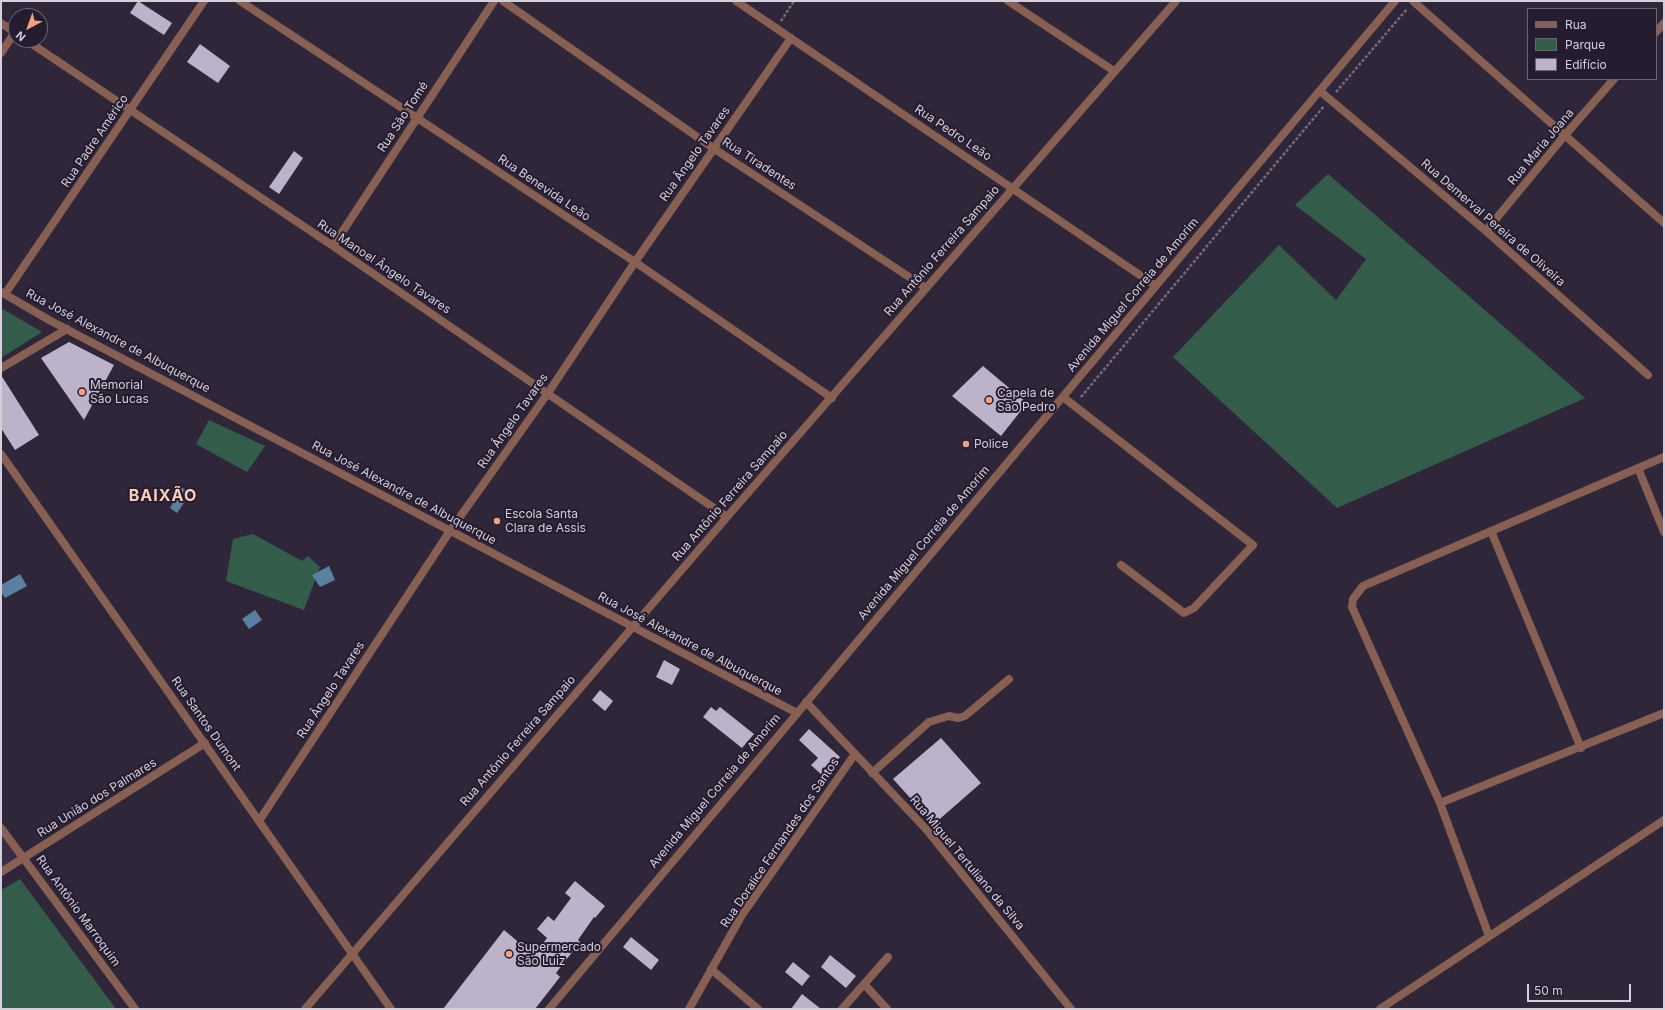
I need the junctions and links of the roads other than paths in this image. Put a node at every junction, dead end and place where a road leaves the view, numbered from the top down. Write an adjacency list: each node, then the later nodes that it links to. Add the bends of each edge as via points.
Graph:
1 (204, 1): 19 (street, Rua Padre Américo)
2 (240, 1): 20 (street, Rua Benevida Leão)
3 (494, 1): 20 (street, Rua São Tomé)
4 (503, 1): 22 (street, Rua Tiradentes)
5 (736, 1): 12 (street, Rua Pedro Leão)
6 (1008, 1): 16 (street)
7 (1176, 1): 16 (street, Rua Antônio Ferreira Sampaio)
8 (1394, 1): 18 (street, Avenida Miguel Correia de Amorim)
9 (1413, 1): 21 (street)
10 (1664, 23): 11 (street)
11 (1657, 31)
12 (790, 38): 22 (street, Rua Ângelo Tavares); 23 (street, Rua Pedro Leão)
13 (8, 43): 15 (street)
14 (38, 48): 19 (street, Rua Manoel Ângelo Tavares)
15 (1, 53)
16 (1114, 71): 23 (street, Rua Antônio Ferreira Sampaio)
17 (1613, 80): 21 (street, Rua Maria Joana)
18 (1320, 91): 25 (street, Rua Demerval Pereira de Oliveira); 28 (street, Avenida Miguel Correia de Amorim)
19 (130, 109): 26 (street, Rua Manoel Ângelo Tavares); 30 (street, Rua Padre Américo)
20 (416, 117): 26 (street, Rua São Tomé); 27 (street, Rua Benevida Leão)
21 (1565, 135): 24 (street); 25 (street, Rua Maria Joana)
22 (713, 148): 27 (street, Rua Ângelo Tavares); 29 (street, Rua Tiradentes)
23 (1013, 188): 28 (street, Rua Pedro Leão); 29 (street, Rua Antônio Ferreira Sampaio)
24 (1663, 222)
25 (1486, 231): 33 (street, Rua Demerval Pereira de Oliveira)
26 (333, 246): 34 (street, Rua Manoel Ângelo Tavares)
27 (635, 262): 34 (street, Rua Ângelo Tavares); 36 (street, Rua Benevida Leão)
28 (1156, 286): 35 (street, Avenida Miguel Correia de Amorim)
29 (926, 288): 36 (street, Rua Antônio Ferreira Sampaio)
30 (3, 293): 31 (street, Rua José Alexandre de Albuquerque)
31 (67, 328): 32 (street); 41 (street, Rua José Alexandre de Albuquerque)
32 (1, 368)
33 (1648, 375)
34 (548, 393): 40 (street, Rua Manoel Ângelo Tavares); 41 (street, Rua Ângelo Tavares)
35 (1063, 397): 44 (street, via 1253,545 1194,608 1184,613); 47 (street, Avenida Miguel Correia de Amorim)
36 (832, 398): 40 (street, Rua Antônio Ferreira Sampaio)
37 (1, 454): 50 (street, Rua Santos Dumont)
38 (1664, 457): 39 (street)
39 (1638, 468): 42 (street); 43 (street)
40 (727, 517): 45 (street, Rua Antônio Ferreira Sampaio)
41 (450, 531): 45 (street, Rua José Alexandre de Albuquerque); 56 (street, Rua Ângelo Tavares)
42 (1491, 531): 51 (street); 54 (street, via 1363,586 1353,599 1352,607)
43 (1664, 532)
44 (1121, 565)
45 (632, 626): 48 (street, Rua José Alexandre de Albuquerque); 61 (street, Rua Antônio Ferreira Sampaio)
46 (1009, 679): 53 (street, via 964,716 949,716 929,722)
47 (806, 702): 48 (street, Avenida Miguel Correia de Amorim); 52 (street, Rua Miguel Tertuliano da Silva)
48 (797, 713): 68 (street, Avenida Miguel Correia de Amorim)
49 (1664, 713): 51 (street)
50 (206, 743): 56 (street, Rua Santos Dumont); 58 (street, Rua União dos Palmares)
51 (1581, 748): 54 (street)
52 (855, 754): 53 (street, Rua Miguel Tertuliano da Silva); 63 (street, Rua Doralice Fernandes dos Santos, via 742,915)
53 (872, 773): 73 (street, Rua Miguel Tertuliano da Silva, via 926,829)
54 (1440, 803): 60 (street)
55 (1664, 820): 60 (street)
56 (259, 821): 61 (street, Rua Santos Dumont)
57 (1, 828): 58 (street, Rua Antônio Marroquim)
58 (24, 858): 59 (street, Rua União dos Palmares); 65 (street, Rua Antônio Marroquim)
59 (1, 872)
60 (1489, 936): 74 (street)
61 (351, 954): 66 (street, Rua Antônio Ferreira Sampaio); 67 (street, Rua Santos Dumont)
62 (888, 957): 64 (street)
63 (711, 969): 69 (street, Rua Doralice Fernandes dos Santos); 70 (street)
64 (865, 985): 71 (street); 72 (street)
65 (135, 1009)
66 (305, 1009)
67 (391, 1009)
68 (549, 1009)
69 (689, 1009)
70 (758, 1009)
71 (842, 1009)
72 (886, 1009)
73 (1071, 1009)
74 (1380, 1009)

